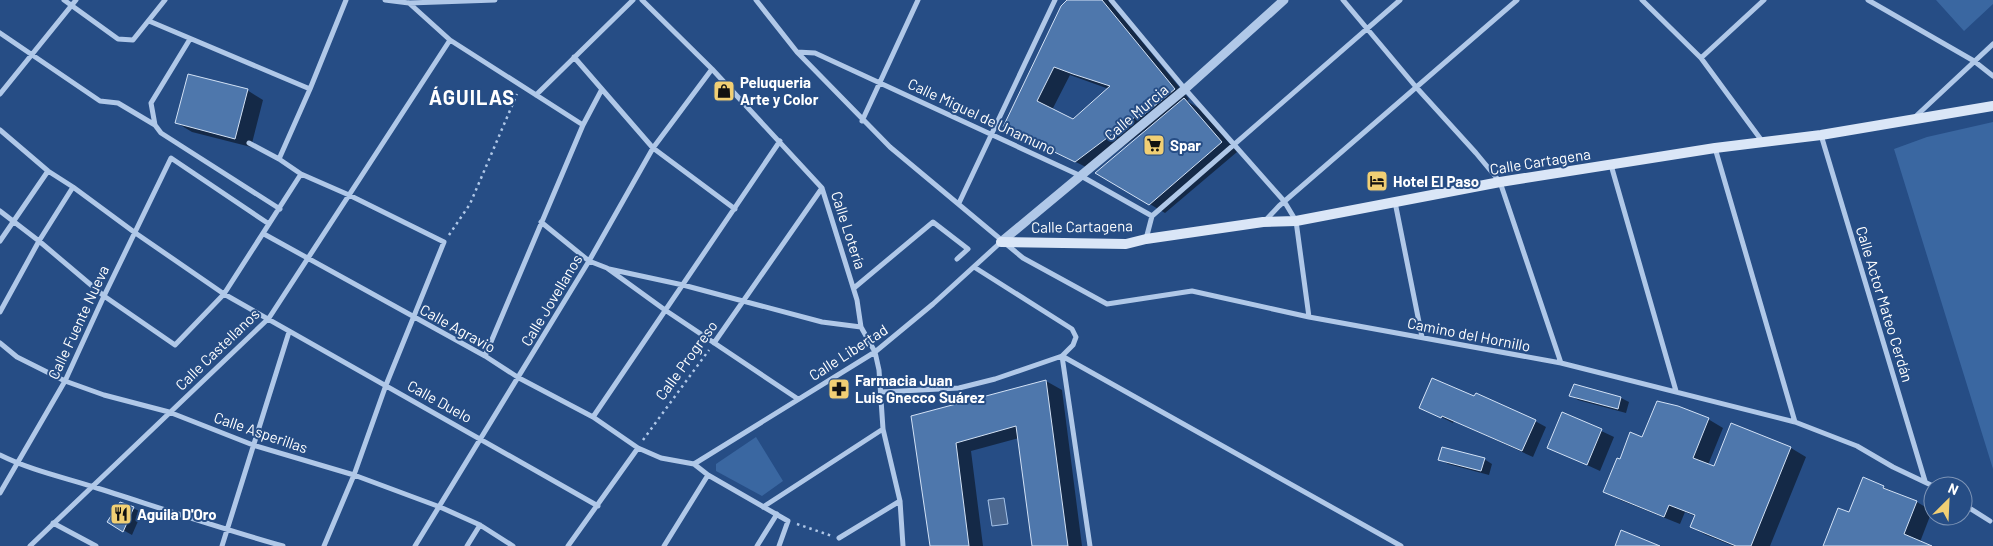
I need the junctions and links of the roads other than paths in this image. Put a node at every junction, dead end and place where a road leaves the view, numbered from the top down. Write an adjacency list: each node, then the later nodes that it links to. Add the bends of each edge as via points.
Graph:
1 (64, 0): 21 (street)
2 (76, 0): 21 (street)
3 (165, 0): 22 (street)
4 (346, 0): 37 (street)
5 (385, 0): 20 (street)
6 (495, 0): 20 (street)
7 (633, 0): 30 (street)
8 (642, 0): 33 (street, Calle Lotería)
9 (756, 0): 28 (street, Camino del Hornillo)
10 (918, 0): 35 (street)
11 (1055, 0): 48 (street)
12 (1111, 0): 38 (street)
13 (1284, 0): 38 (street, Calle Murcia)
14 (1343, 0): 23 (street)
15 (1400, 0): 23 (street)
16 (1517, 0): 36 (street)
17 (1642, 0): 31 (street)
18 (1764, 0): 31 (street)
19 (1868, 0): 32 (street)
20 (409, 2): 26 (street)
21 (72, 5): 22 (street, via 118,39 133,40); 29 (street)
22 (149, 21): 25 (street)
23 (1367, 30): 36 (street); 53 (street)
24 (0, 34): 29 (street)
25 (190, 39): 37 (street); 45 (street, via 151,103)
26 (450, 40): 41 (street); 64 (street, Calle Castellanos)
27 (1993, 44): 32 (street)
28 (797, 52): 35 (street, Calle Miguel de Unamuno, via 815,53); 44 (street, Camino del Hornillo)
29 (32, 53): 40 (street); 45 (street, via 100,101 118,103)
30 (574, 57): 39 (street); 41 (street)
31 (1701, 58): 51 (street)
32 (1974, 61): 34 (street); 43 (street)
33 (712, 69): 50 (street, Calle Lotería); 54 (street, Calle Jovellanos)
34 (1993, 76)
35 (880, 83): 44 (street); 48 (street, Calle Miguel de Unamuno)
36 (1416, 87): 61 (street); 65 (street)
37 (310, 89): 56 (street)
38 (1185, 89): 53 (street); 60 (street, Calle Murcia)
39 (601, 90): 46 (street); 54 (street)
40 (0, 94)
41 (536, 95): 46 (street)
42 (1993, 106): 43 (main road, Calle Cartagena)
43 (1913, 118): 49 (main road, Calle Cartagena)
44 (862, 120): 67 (street, Camino del Hornillo)
45 (155, 125): 69 (street, via 161,133)
46 (583, 125): 74 (street)
47 (0, 130): 58 (street, Calle Duelo)
48 (992, 134): 60 (street, Calle Miguel de Unamuno); 67 (street)
49 (1820, 134): 51 (main road, Calle Cartagena); 125 (street, Calle Actor Mateo Cerdán)
50 (780, 142): 63 (street, Calle Lotería); 68 (street)
51 (1762, 142): 55 (main road, Calle Cartagena)
52 (249, 143): 56 (street)
53 (1233, 144): 65 (street); 71 (street)
54 (653, 148): 68 (street); 85 (street, Calle Jovellanos)
55 (1715, 148): 57 (main road, Calle Cartagena); 115 (street)
56 (279, 159): 59 (street)
57 (1611, 165): 61 (main road, Calle Cartagena); 110 (street)
58 (48, 171): 62 (street, Calle Duelo); 73 (street)
59 (301, 174): 64 (street); 69 (street)
60 (1081, 176): 71 (street, Calle Miguel de Unamuno); 82 (street, Calle Murcia)
61 (1500, 182): 66 (main road, Calle Cartagena); 106 (street)
62 (73, 187): 77 (street, Calle Duelo); 81 (street)
63 (822, 188): 89 (street, Calle Lotería); 92 (street, Calle Progreso)
64 (349, 195): 83 (street, Calle Castellanos); 97 (street, via 444,242)
65 (1284, 201): 72 (street); 75 (street)
66 (1395, 202): 72 (main road, Calle Cartagena); 100 (street)
67 (959, 203): 82 (street, Camino del Hornillo)
68 (735, 208): 88 (street)
69 (280, 209): 76 (street)
70 (0, 211): 73 (street)
71 (1152, 216): 79 (street)
72 (1296, 221): 75 (main road, Calle Cartagena); 95 (street)
73 (15, 222): 80 (street); 81 (street)
74 (541, 222): 85 (street); 104 (street)
75 (1263, 222): 79 (main road, Calle Cartagena)
76 (269, 224): 77 (street, Calle Fuente Nueva, via 171,158); 78 (street)
77 (134, 232): 90 (street, Calle Duelo); 91 (street, Calle Fuente Nueva)
78 (264, 234): 83 (street, Calle Agravio); 90 (street)
79 (1146, 239): 82 (main road, Calle Cartagena, via 1126,244)
80 (0, 241)
81 (39, 241): 91 (street); 94 (street)
82 (1001, 242): 86 (street, Calle Libertad); 95 (street, Camino del Hornillo, via 1023,258 1107,304 1192,291)
83 (306, 259): 96 (street, Calle Castellanos); 97 (street, Calle Agravio)
84 (957, 259): 89 (street, via 968,249 933,222)
85 (589, 261): 87 (street); 107 (street, Calle Jovellanos)
86 (974, 267): 103 (street, Calle Libertad); 105 (street, via 1072,329 1076,337)
87 (606, 268): 88 (street); 93 (street)
88 (683, 285): 92 (street); 93 (street)
89 (854, 288): 98 (street, Calle Lotería)
90 (224, 294): 91 (street, via 175,345); 96 (street, Calle Duelo)
91 (104, 296): 108 (street, Calle Fuente Nueva)
92 (744, 302): 98 (street, via 822,322); 102 (street, Calle Progreso)
93 (665, 310): 102 (street); 114 (street)
94 (0, 312)
95 (1309, 317): 100 (street, Camino del Hornillo)
96 (269, 318): 99 (street, Calle Duelo); 113 (street, Calle Castellanos)
97 (414, 318): 104 (street, Calle Agravio); 109 (street)
98 (861, 327): 103 (street)
99 (289, 332): 109 (street, Calle Duelo); 118 (street)
100 (1422, 337): 106 (street, Camino del Hornillo)
101 (0, 343): 108 (street, Calle Asperillas, via 17,357)
102 (714, 343): 112 (street)
103 (876, 352): 111 (street); 112 (street, Calle Libertad)
104 (485, 356): 107 (street, Calle Agravio)
105 (1062, 356): 111 (street, via 959,388); 153 (street); 154 (street)
106 (1561, 363): 110 (street, Camino del Hornillo)
107 (518, 378): 114 (street, Calle Agravio); 117 (street, Calle Jovellanos)
108 (65, 382): 113 (street, Calle Asperillas); 121 (street, Calle Fuente Nueva)
109 (386, 385): 117 (street, Calle Duelo); 123 (street)
110 (1676, 391): 115 (street, Camino del Hornillo)
111 (881, 392): 116 (street)
112 (798, 399): 122 (street, Calle Libertad)
113 (169, 412): 118 (street, Calle Asperillas); 127 (street, Calle Castellanos)
114 (593, 417): 119 (street, Calle Agravio)
115 (1795, 422): 126 (street, Camino del Hornillo, via 1857,446)
116 (883, 429): 129 (street); 132 (street)
117 (480, 438): 130 (street, Calle Duelo); 131 (street, Calle Jovellanos)
118 (253, 445): 123 (street, Calle Asperillas); 138 (street)
119 (638, 448): 122 (street, Calle Agravio, via 662,458); 130 (street)
120 (0, 455): 121 (street)
121 (17, 464): 127 (street); 128 (street, Calle Fuente Nueva)
122 (694, 464): 124 (street)
123 (354, 475): 131 (street, Calle Asperillas); 144 (street)
124 (708, 475): 132 (street); 149 (street)
125 (1923, 476)
126 (1923, 480)
127 (93, 486): 136 (street, Calle Castellanos); 138 (street)
128 (0, 493)
129 (900, 502): 139 (street); 152 (street)
130 (598, 506): 148 (street)
131 (440, 507): 137 (street, Calle Asperillas); 145 (street, Calle Jovellanos)
132 (764, 507): 134 (street)
133 (1973, 510): 135 (street)
134 (777, 514): 150 (street); 151 (street, via 788,521)
135 (1990, 521)
136 (53, 523): 140 (street, Calle Castellanos); 141 (street)
137 (480, 525): 146 (street); 147 (street, Calle Asperillas)
138 (226, 530): 142 (street); 143 (street)
139 (839, 538)
140 (30, 546)
141 (96, 546)
142 (222, 546)
143 (283, 546)
144 (324, 546)
145 (415, 546)
146 (467, 546)
147 (513, 546)
148 (568, 546)
149 (664, 546)
150 (757, 546)
151 (778, 546)
152 (903, 546)
153 (1090, 546)
154 (1401, 546)

